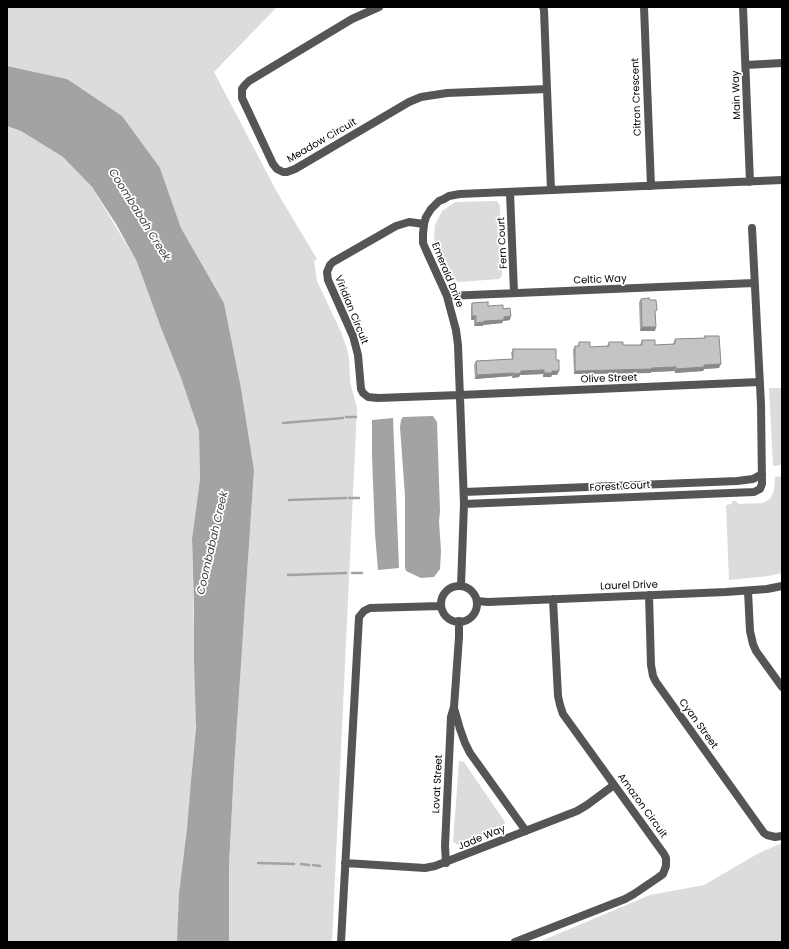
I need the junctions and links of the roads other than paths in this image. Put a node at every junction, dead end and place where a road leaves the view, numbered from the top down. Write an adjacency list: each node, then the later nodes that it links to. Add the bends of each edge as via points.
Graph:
1 (379, 7): 7 (street, Meadow Circuit, via 352,19 249,81 242,89 242,98 277,169 287,172 295,169 402,106 421,98 447,93)
2 (543, 7): 7 (street)
3 (644, 7): 10 (street, Citron Crescent)
4 (743, 7): 6 (street, Main Way)
5 (782, 63): 6 (street)
6 (746, 65): 9 (street, Main Way)
7 (546, 89): 11 (street)
8 (782, 180): 9 (street, Emerald Drive)
9 (750, 182): 10 (street, Emerald Drive)
10 (651, 186): 11 (street, Emerald Drive)
11 (551, 190): 12 (street, Emerald Drive)
12 (510, 192): 13 (street, Emerald Drive, via 449,196 431,209); 16 (street, Fern Court)
13 (424, 224): 17 (street, Emerald Drive, via 425,247); 19 (street, Viridian Circuit, via 409,222 394,227 334,262 328,268 327,276 353,336 363,393 372,398)
14 (752, 228): 15 (street, Forest Court)
15 (754, 283): 16 (street, Celtic Way); 18 (street, Forest Court)
16 (514, 293): 17 (street, Celtic Way)
17 (447, 296): 19 (street, Emerald Drive, via 456,330)
18 (759, 382): 19 (street, Olive Street); 20 (street, Forest Court)
19 (460, 395): 21 (street, Emerald Drive)
20 (762, 474): 21 (street, Forest Court, via 753,479 737,481); 22 (street, Forest Court, via 760,490 754,492)
21 (464, 492): 22 (street, Emerald Drive)
22 (464, 504): 23 (street, Emerald Drive)
23 (461, 586): 28 (street, via 474,593); 29 (street, via 455,586 445,593)
24 (782, 586): 25 (street, Laurel Drive)
25 (748, 591): 26 (street, Laurel Drive); 31 (street, via 750,637 756,651)
26 (649, 595): 27 (street, Laurel Drive); 35 (street, Cyan Street, via 651,665 656,682 764,833 775,837)
27 (554, 599): 28 (street, Laurel Drive); 33 (street, Amazon Circuit, via 560,705 567,720)
28 (477, 601): 30 (street, via 475,612 465,620)
29 (441, 606): 30 (street, via 447,617); 36 (street, via 370,608 359,618)
30 (459, 621): 32 (street, Lovat Street)
31 (782, 687)
32 (454, 707): 34 (street, Lovat Street, via 470,753); 37 (street, Lovat Street, via 451,717)
33 (614, 785): 34 (street, Jade Way, via 582,808); 39 (street, Amazon Circuit, via 664,854 666,866 662,874 625,899)
34 (526, 831): 37 (street, Jade Way)
35 (782, 836)
36 (345, 863): 37 (street, Jade Way, via 425,868); 38 (street)
37 (446, 863)
38 (340, 942)
39 (515, 942)

